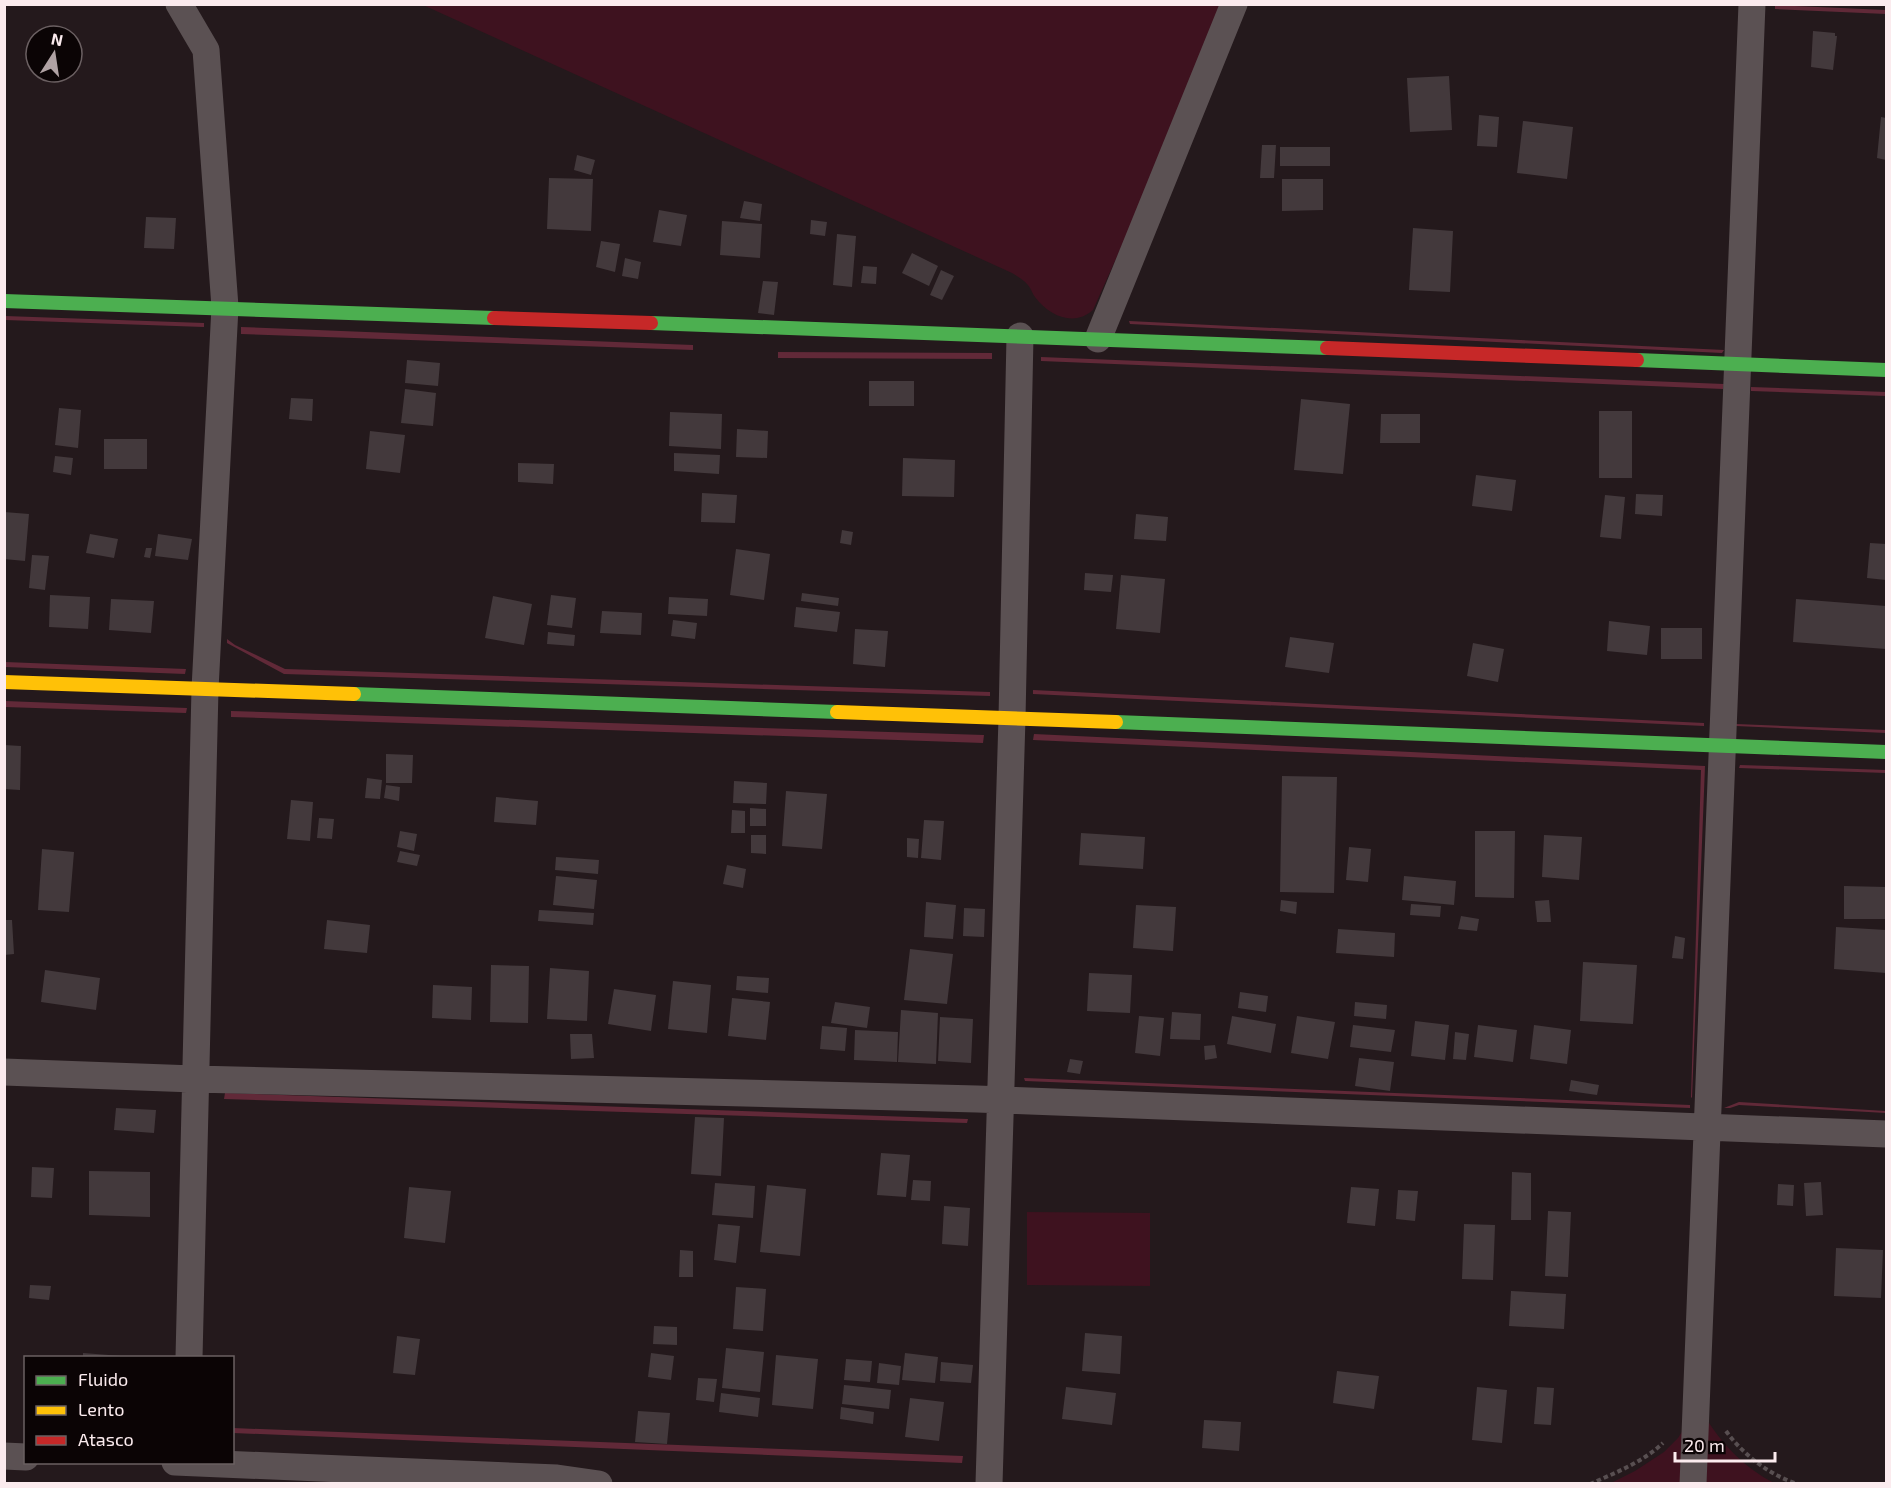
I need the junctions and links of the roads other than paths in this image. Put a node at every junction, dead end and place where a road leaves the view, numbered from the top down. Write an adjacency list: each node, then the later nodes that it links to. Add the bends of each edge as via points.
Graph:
1 (179, 4): 5 (street, via 206,50)
2 (1234, 4): 7 (street)
3 (1752, 4): 8 (street)
4 (4, 301): 5 (street)
5 (225, 308): 6 (street); 11 (street)
6 (1020, 336): 7 (street); 12 (street)
7 (1098, 339): 8 (street)
8 (1738, 364): 9 (street); 13 (street)
9 (1887, 370)
10 (4, 682): 11 (street)
11 (205, 689): 12 (street); 16 (street)
12 (1012, 718): 13 (street); 17 (street)
13 (1722, 746): 14 (street); 18 (street)
14 (1887, 752)
15 (4, 1072): 16 (street)
16 (194, 1078): 17 (street); 20 (street)
17 (1000, 1100): 18 (street); 26 (street)
18 (1708, 1127): 19 (street); 27 (street)
19 (1887, 1134)
20 (189, 1356)
21 (4, 1456): 22 (street)
22 (24, 1457)
23 (195, 1464): 24 (street)
24 (278, 1475): 25 (street, via 557,1478)
25 (598, 1484)
26 (989, 1484)
27 (1693, 1484)

